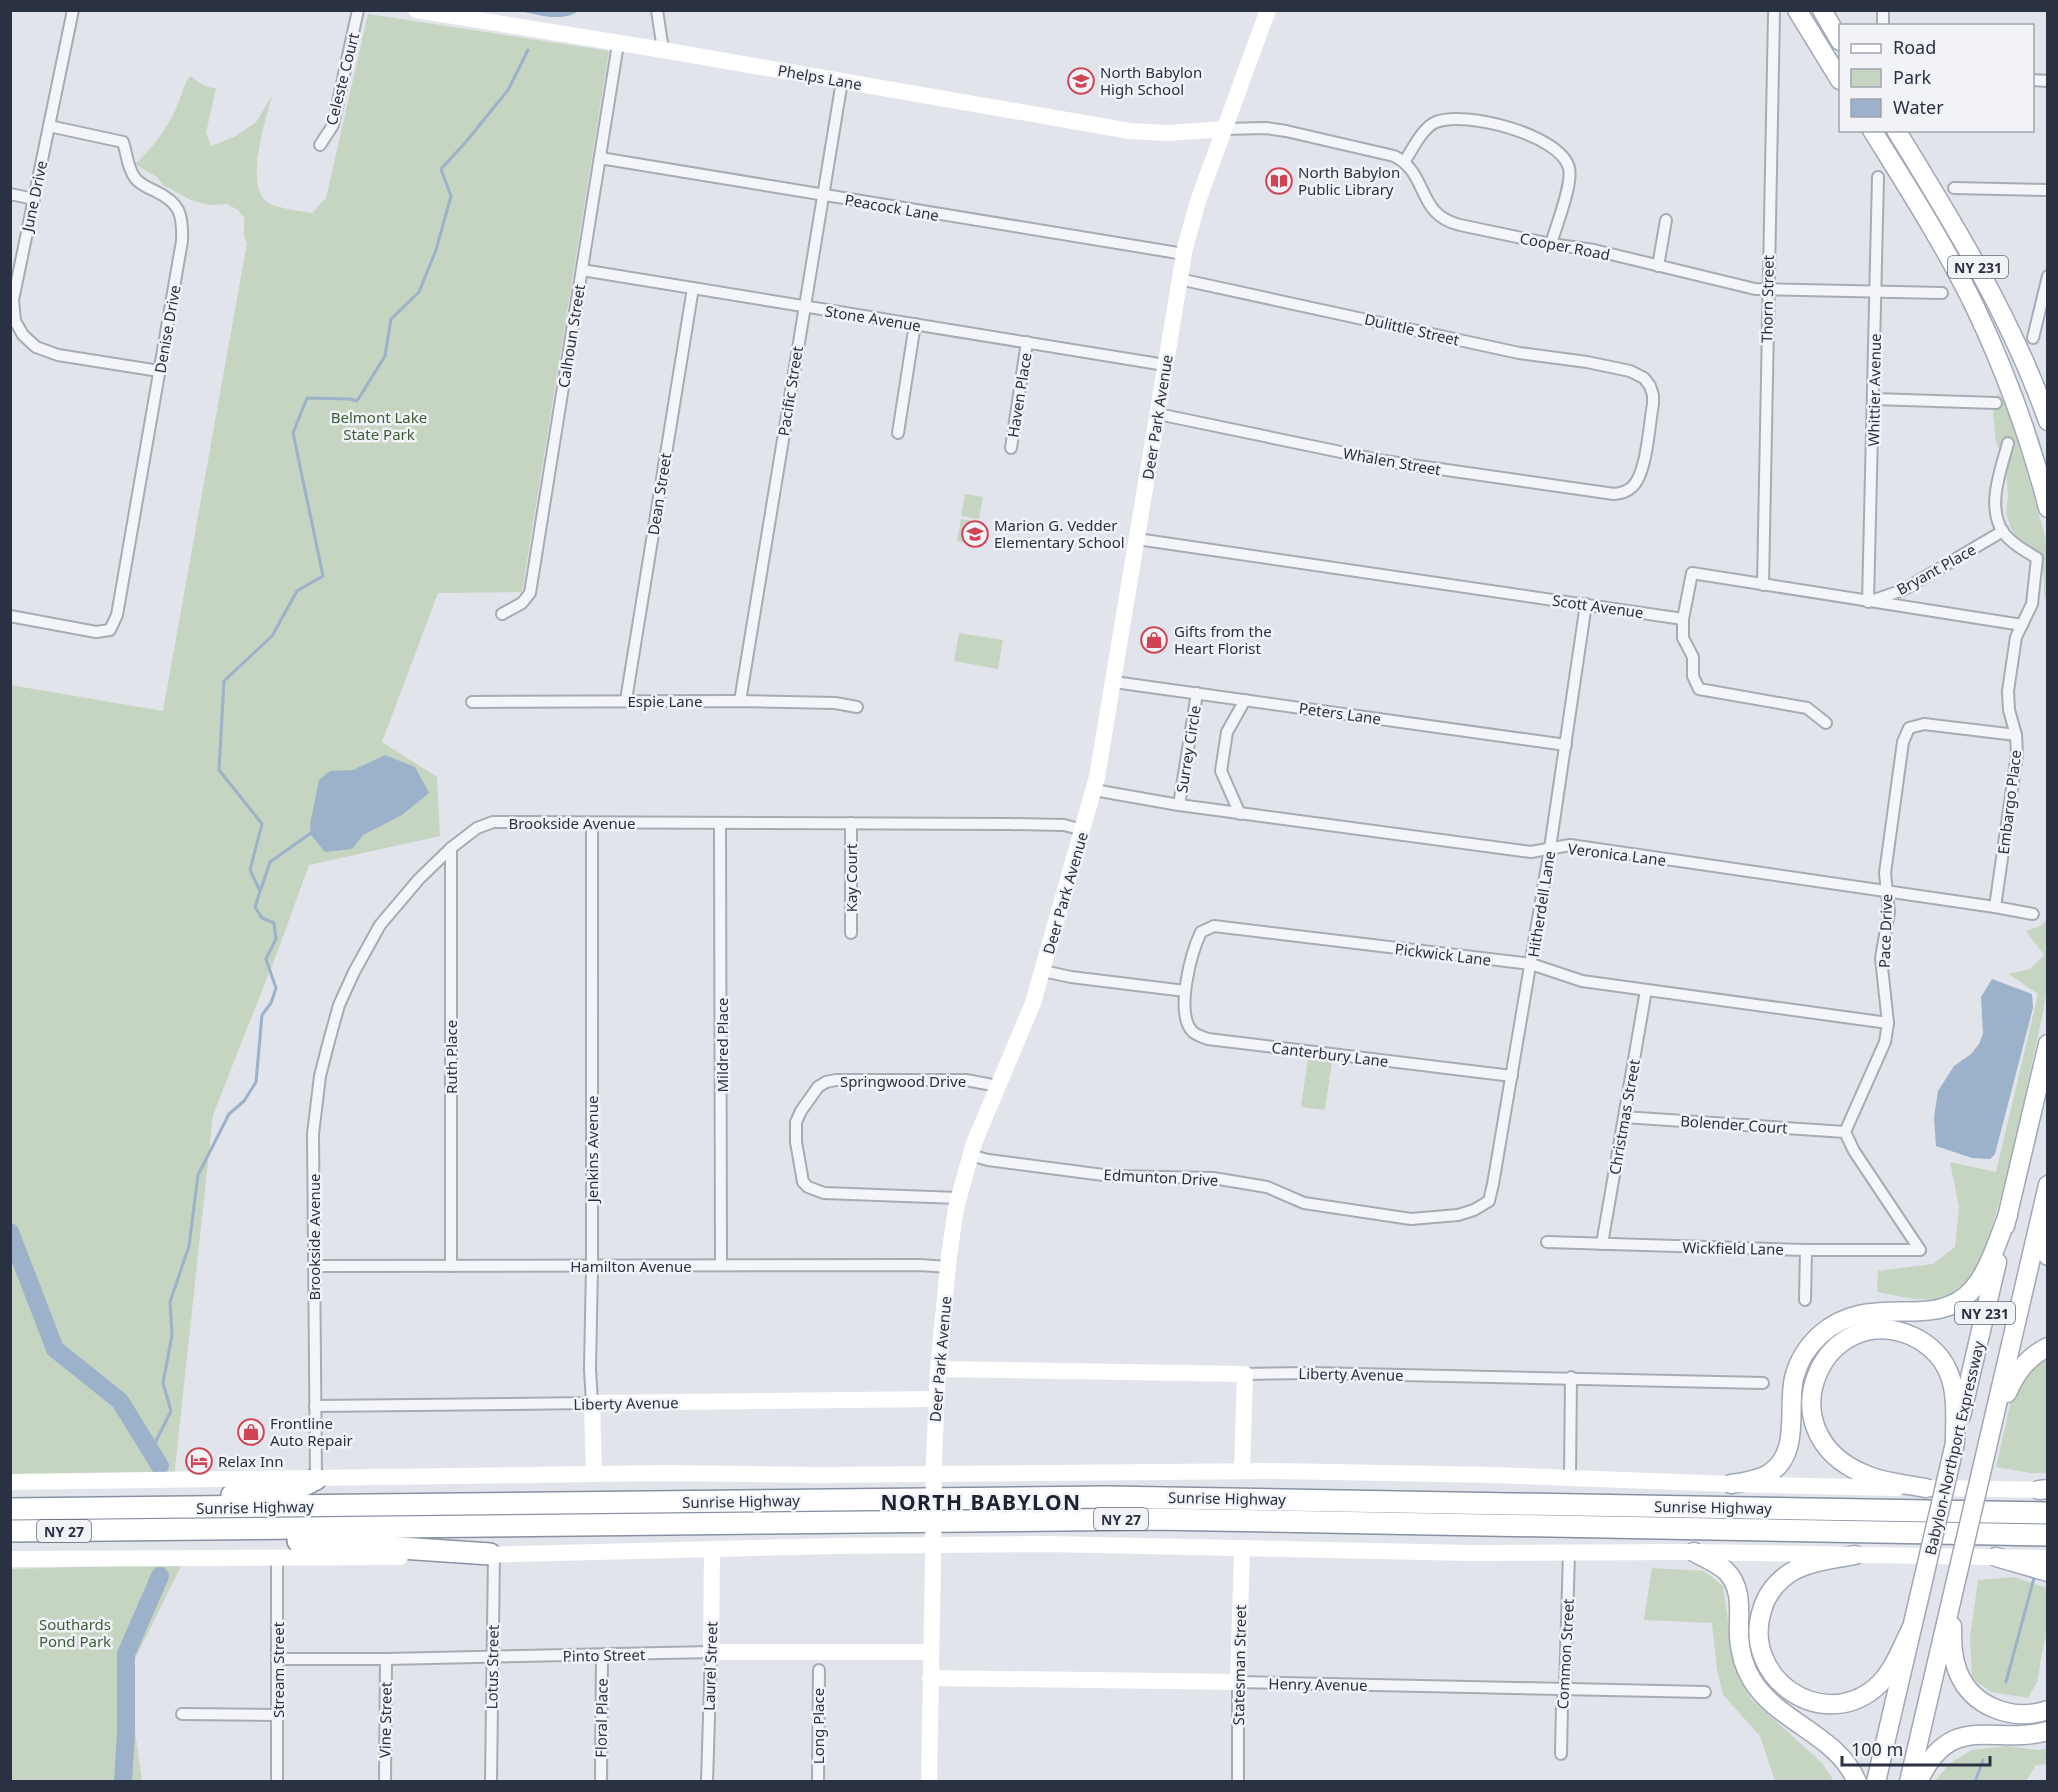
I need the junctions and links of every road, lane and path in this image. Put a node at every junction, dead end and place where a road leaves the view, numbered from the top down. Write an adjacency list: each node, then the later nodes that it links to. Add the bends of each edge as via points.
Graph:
1 (74, 10): 14 (street)
2 (358, 10): 18 (street, Celeste Court, via 333,124)
3 (416, 10): 10 (main road, Phelps Lane)
4 (657, 10): 11 (street)
5 (1268, 10): 15 (main road, Deer Park Avenue)
6 (1797, 10): 12 (main road)
7 (1822, 10): 9 (main road)
8 (1774, 14): 35 (street, Thorn Street)
9 (1839, 39)
10 (618, 44): 11 (main road, Phelps Lane); 19 (street, Calhoun Street)
11 (663, 50): 13 (main road, Phelps Lane)
12 (1839, 78)
13 (842, 81): 15 (main road, Phelps Lane, via 1130,130 1168,133); 25 (street, Pacific Street)
14 (49, 126): 26 (street, June Drive); 43 (street, Denise Drive, via 123,142 136,180 169,198 179,209 182,241)
15 (1224, 129): 20 (street, via 1286,131 1382,152); 29 (main road, Deer Park Avenue)
16 (1873, 132): 52 (main road, NY 231, via 1935,232 1977,313 2016,406)
17 (1897, 132): 47 (main road, NY 231, via 1990,290)
18 (320, 145)
19 (600, 158): 25 (street, Peacock Lane); 31 (street, Calhoun Street)
20 (1404, 162): 28 (street, Cooper Road, via 1413,171 1430,207 1442,218); 28 (street, via 1427,129 1448,120 1500,124 1554,149 1567,163 1570,179)
21 (1878, 177): 36 (street, Whittier Avenue)
22 (1954, 188): 23 (street)
23 (2048, 190)
24 (10, 194): 26 (street)
25 (823, 195): 29 (street, Peacock Lane); 38 (street, Pacific Street)
26 (34, 199): 43 (street, June Drive, via 13,300 15,321 23,335 36,347 58,355)
27 (1666, 220): 30 (street)
28 (1551, 244): 30 (street, Cooper Road)
29 (1184, 254): 33 (main road, Deer Park Avenue)
30 (1658, 266): 35 (street, Cooper Road)
31 (582, 270): 34 (street, Stone Avenue); 58 (street, Calhoun Street, via 530,593 522,603)
32 (2048, 276): 40 (street)
33 (1179, 279): 42 (main road, Deer Park Avenue); 51 (street, Dulittle Street, via 1519,353 1596,363 1644,378 1652,390 1653,404 1641,472)
34 (693, 288): 38 (street, Stone Avenue); 64 (street, Dean Street)
35 (1767, 290): 36 (street, Cooper Road); 55 (street, Thorn Street)
36 (1876, 292): 37 (street, Cooper Road); 44 (street, Whittier Avenue)
37 (1941, 293)
38 (804, 306): 39 (street, Stone Avenue); 66 (street, Pacific Street)
39 (915, 324): 41 (street, Stone Avenue); 48 (street)
40 (2033, 339)
41 (1027, 342): 42 (street, Stone Avenue); 50 (street, Haven Place)
42 (1165, 365): 46 (main road, Deer Park Avenue)
43 (159, 371): 59 (street, Denise Drive, via 117,615 110,630 96,632)
44 (1874, 399): 45 (street); 56 (street, Whittier Avenue)
45 (1996, 403)
46 (1158, 414): 51 (street, Whalen Street, via 1384,461 1604,493); 54 (main road, Deer Park Avenue)
47 (2048, 421)
48 (898, 433)
49 (2008, 443): 53 (street, via 1995,502)
50 (1011, 448)
51 (1628, 490)
52 (2048, 508)
53 (2002, 531): 56 (street, Bryant Place, via 1903,590); 61 (street, Embargo Place, via 2037,558 2032,604)
54 (1137, 540): 57 (street, Scott Avenue); 62 (main road, Deer Park Avenue)
55 (1763, 585): 56 (street); 60 (street, via 1692,573)
56 (1868, 602): 61 (street)
57 (1586, 604): 60 (street, Scott Avenue); 71 (street, Hitherdell Lane)
58 (502, 614)
59 (10, 616)
60 (1683, 619): 69 (street, via 1683,638 1693,657 1693,676 1699,689 1807,708)
61 (2022, 625): 70 (street, Embargo Place, via 2016,637 2008,691)
62 (1114, 682): 63 (street, Peters Lane); 72 (main road, Deer Park Avenue)
63 (1197, 693): 65 (street, Peters Lane); 73 (street, Surrey Circle)
64 (626, 700): 66 (street, Espie Lane); 67 (street, Espie Lane)
65 (1245, 700): 71 (street, Peters Lane); 74 (street, via 1227,732 1221,771)
66 (740, 701): 68 (street, Espie Lane)
67 (472, 702)
68 (857, 707)
69 (1826, 723)
70 (2016, 735): 81 (street, Pace Drive, via 1924,724 1909,728 1901,753 1885,873); 82 (street, Embargo Place, via 2017,754)
71 (1566, 745): 80 (street, Hitherdell Lane)
72 (1094, 790): 73 (street, Veronica Lane); 78 (main road, Deer Park Avenue)
73 (1179, 806): 74 (street, Veronica Lane)
74 (1240, 814): 80 (street, Veronica Lane, via 1531,852)
75 (851, 823): 77 (street, Brookside Avenue); 78 (street, Brookside Avenue, via 1064,825); 84 (street, Kay Court)
76 (592, 824): 77 (street, Brookside Avenue); 79 (street, Brookside Avenue, via 493,822 477,828); 108 (street, Jenkins Avenue)
77 (720, 824): 105 (street, Mildred Place)
78 (1083, 830): 86 (main road, Deer Park Avenue)
79 (451, 848): 106 (street, Brookside Avenue, via 380,926 339,1005 320,1076 313,1134); 107 (street, Ruth Place)
80 (1550, 848): 81 (street, Veronica Lane, via 1570,845); 85 (street, Hitherdell Lane)
81 (1887, 892): 82 (street, Veronica Lane); 89 (street, Pace Drive, via 1881,958)
82 (1995, 907): 83 (street, Veronica Lane)
83 (2033, 914)
84 (851, 933)
85 (1531, 964): 87 (street, Pickwick Lane, via 1582,981); 88 (street, Pickwick Lane, via 1214,926 1201,932 1195,944); 91 (street, Hitherdell Lane)
86 (1043, 970): 88 (street); 92 (main road, Deer Park Avenue, via 1026,1025)
87 (1646, 990): 89 (street, Pickwick Lane); 93 (street, Christmas Street)
88 (1185, 991): 91 (street, Canterbury Lane, via 1186,1022 1193,1033 1208,1039)
89 (1888, 1023): 94 (street, Pace Drive, via 1885,1042)
90 (2048, 1044): 99 (main road, Babylon-Northport Expressway / NY 231)
91 (1512, 1076): 98 (street, Hitherdell Lane)
92 (998, 1086): 95 (main road, Deer Park Avenue); 97 (street, Springwood Drive, via 966,1080 836,1080 818,1087 796,1122 800,1174 808,1187 824,1193)
93 (1624, 1117): 94 (street, Bolender Court); 102 (street, Christmas Street)
94 (1845, 1132): 103 (street, Wickfield Lane, via 1920,1250)
95 (970, 1155): 97 (main road, Deer Park Avenue); 98 (street, Edmunton Drive, via 1105,1176 1199,1177 1247,1183 1304,1203 1411,1219 1458,1215)
96 (2048, 1185): 119 (main road, NY 231)
97 (958, 1198): 109 (main road, Deer Park Avenue)
98 (1489, 1202)
99 (2008, 1215): 120 (main road, Babylon-Northport Expressway / NY 231); 126 (main road, via 1983,1273 1960,1300 1929,1311 1856,1314 1820,1335 1795,1377 1790,1439 1783,1459 1766,1475)
100 (2048, 1220): 104 (main road)
101 (1546, 1242): 102 (street, Wickfield Lane)
102 (1602, 1244): 103 (street, Wickfield Lane)
103 (1806, 1250): 110 (street)
104 (2048, 1256)
105 (721, 1265): 108 (street, Hamilton Avenue); 109 (street, Hamilton Avenue)
106 (315, 1266): 107 (street, Hamilton Avenue); 118 (street, Brookside Avenue)
107 (451, 1266): 108 (street, Hamilton Avenue)
108 (592, 1266): 117 (street, Jenkins Avenue)
109 (948, 1267): 112 (main road, Deer Park Avenue)
110 (1806, 1300)
111 (2048, 1347): 119 (main road, via 2020,1369)
112 (938, 1369): 113 (main road, Liberty Avenue); 116 (main road, Deer Park Avenue)
113 (1245, 1374): 114 (street, Liberty Avenue); 121 (main road)
114 (1572, 1377): 115 (street, Liberty Avenue); 123 (street)
115 (1763, 1383)
116 (936, 1400): 117 (main road, Liberty Avenue); 149 (main road, Deer Park Avenue, bridge)
117 (592, 1403): 118 (street, Liberty Avenue); 122 (main road, Jenkins Avenue)
118 (315, 1407): 124 (street, Brookside Avenue)
119 (1994, 1419): 146 (main road, NY 231, bridge)
120 (1955, 1443): 127 (main road, via 1951,1379 1938,1354 1923,1342 1896,1331 1875,1331 1846,1341 1825,1360 1813,1386 1811,1406 1815,1426 1829,1450 1863,1474); 147 (main road, Babylon-Northport Expressway / NY 231, bridge)
121 (1242, 1472): 122 (main road, Sunrise Highway); 123 (main road, Sunrise Highway)
122 (594, 1474): 124 (main road, Sunrise Highway)
123 (1570, 1478): 126 (main road, Sunrise Highway)
124 (316, 1479): 125 (main road, Sunrise Highway); 130 (highway, via 300,1486 249,1493 168,1497)
125 (10, 1482)
126 (1731, 1485): 127 (main road, Sunrise Highway)
127 (1926, 1488): 128 (main road, Sunrise Highway)
128 (2045, 1490)
129 (10, 1509): 130 (highway, Sunrise Highway / NY 27)
130 (79, 1509): 131 (highway, Sunrise Highway / NY 27, via 1118,1497)
131 (2048, 1513)
132 (194, 1530): 133 (highway, Sunrise Highway / NY 27); 134 (highway, Sunrise Highway / NY 27, via 1154,1519); 139 (highway)
133 (10, 1532)
134 (2048, 1535)
135 (1242, 1549): 136 (main road, via 1019,1544); 138 (main road); 156 (main road, Statesman Street)
136 (712, 1550): 139 (main road); 148 (main road, Laurel Street)
137 (1694, 1552): 138 (main road); 140 (main road); 172 (main road, via 1724,1569 1735,1585 1742,1655 1756,1686 1836,1750)
138 (1569, 1553): 157 (street, Common Street)
139 (492, 1554): 142 (main road); 151 (street, Lotus Street)
140 (1855, 1555): 141 (main road); 147 (main road, via 1798,1569 1772,1589 1758,1629 1761,1653 1774,1676 1793,1693 1809,1700 1848,1701 1881,1682)
141 (1996, 1557): 143 (main road); 145 (main road)
142 (277, 1558): 144 (main road); 152 (street, Stream Street)
143 (2048, 1558)
144 (10, 1559)
145 (2048, 1572)
146 (1951, 1602): 159 (main road, via 1953,1655 1968,1688 1986,1705 2002,1711 2027,1714); 174 (main road, NY 231)
147 (1911, 1629): 173 (main road, Babylon-Northport Expressway / NY 231)
148 (711, 1652): 149 (main road, Pinto Street); 150 (street, Pinto Street); 168 (street, Laurel Street)
149 (931, 1652): 155 (main road, Deer Park Avenue)
150 (602, 1655): 151 (street, Pinto Street); 167 (street, Floral Place)
151 (492, 1657): 153 (street, Pinto Street); 166 (street, Lotus Street)
152 (278, 1659): 153 (street, Pinto Street); 161 (street, Stream Street)
153 (386, 1659): 165 (street, Vine Street)
154 (819, 1670): 169 (street, Long Place)
155 (930, 1678): 156 (main road, Henry Avenue); 170 (main road, Deer Park Avenue)
156 (1238, 1682): 157 (street, Henry Avenue); 171 (street, Statesman Street)
157 (1565, 1688): 158 (street, Henry Avenue); 163 (street, Common Street)
158 (1705, 1692)
159 (2048, 1710)
160 (182, 1713): 161 (street)
161 (278, 1715): 164 (street, Stream Street)
162 (2048, 1731): 175 (main road, via 1957,1738 1932,1758)
163 (1561, 1754)
164 (277, 1782)
165 (385, 1782)
166 (491, 1782)
167 (601, 1782)
168 (707, 1782)
169 (818, 1782)
170 (929, 1782)
171 (1238, 1782)
172 (1857, 1782)
173 (1876, 1782)
174 (1910, 1782)
175 (1918, 1782)

